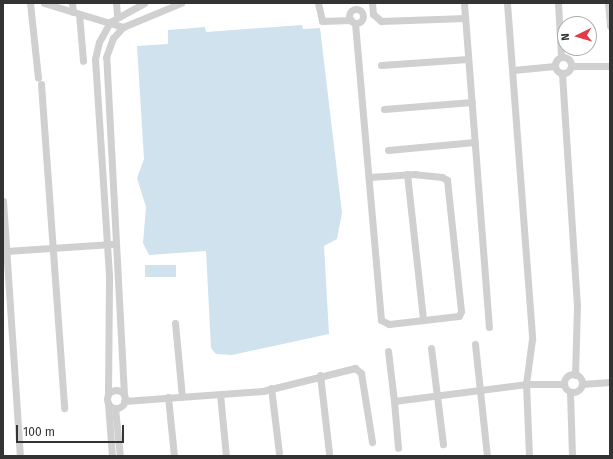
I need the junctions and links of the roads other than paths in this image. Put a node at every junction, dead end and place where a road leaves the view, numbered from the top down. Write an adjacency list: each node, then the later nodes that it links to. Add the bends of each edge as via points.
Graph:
1 (30, 3): 42 (street, via 39,81)
2 (44, 3): 15 (street)
3 (72, 3): 15 (street)
4 (116, 3): 16 (street)
5 (144, 3): 16 (street)
6 (181, 3): 21 (street)
7 (318, 3): 19 (street, via 322,21)
8 (364, 3): 14 (street)
9 (372, 3): 17 (street, via 373,14 381,21)
10 (464, 3): 17 (street)
11 (507, 3): 29 (street)
12 (558, 3): 22 (street)
13 (608, 3): 20 (street)
14 (361, 12): 19 (street, via 362,19); 19 (street, via 352,11)
15 (76, 13): 18 (street); 24 (street)
16 (117, 15): 18 (street)
17 (466, 18): 23 (street)
18 (110, 22): 21 (street); 35 (street, via 99,42 95,59)
19 (353, 22): 38 (street)
20 (610, 26)
21 (124, 27): 34 (street, via 113,38 106,57)
22 (561, 57): 26 (street); 27 (street, via 567,58)
23 (468, 59): 25 (street); 31 (street)
24 (83, 61)
25 (380, 64)
26 (555, 66): 29 (street); 30 (street)
27 (572, 66): 28 (street); 30 (street)
28 (610, 66)
29 (513, 70): 53 (street, via 532,340)
30 (562, 74): 51 (street, via 577,305)
31 (472, 102): 32 (street); 33 (street)
32 (384, 109)
33 (475, 142): 36 (street); 46 (street)
34 (111, 144): 35 (street); 40 (street)
35 (100, 145): 41 (street)
36 (388, 150)
37 (407, 174): 38 (street); 44 (street); 44 (street, via 442,176 447,180 451,195 461,311 459,316)
38 (369, 177): 44 (street, via 381,320 389,324)
39 (3, 201): 43 (street)
40 (118, 244): 41 (street); 64 (street)
41 (108, 245): 42 (street); 59 (street)
42 (52, 249): 43 (street); 67 (street)
43 (6, 251): 74 (street)
44 (422, 320)
45 (175, 323): 63 (street)
46 (489, 327)
47 (475, 344): 57 (street)
48 (431, 348): 61 (street)
49 (388, 351): 65 (street)
50 (320, 375): 56 (street); 69 (street, via 360,369); 73 (street)
51 (575, 375): 54 (street, via 566,378); 55 (street)
52 (610, 382): 55 (street)
53 (526, 384): 54 (street); 57 (street); 80 (street)
54 (564, 384): 58 (street)
55 (582, 384): 58 (street, via 577,391)
56 (271, 388): 60 (street); 72 (street)
57 (480, 389): 61 (street); 79 (street)
58 (570, 392): 81 (street)
59 (108, 394): 64 (street, via 116,390); 66 (street)
60 (220, 394): 63 (street); 78 (street)
61 (437, 395): 65 (street); 70 (street)
62 (168, 397): 63 (street); 64 (street); 77 (street)
63 (182, 397)
64 (124, 398): 68 (street)
65 (394, 402): 71 (street)
66 (108, 403): 68 (street); 75 (street)
67 (64, 408)
68 (115, 408): 76 (street)
69 (372, 442)
70 (444, 444)
71 (398, 448)
72 (279, 453)
73 (329, 453)
74 (20, 456)
75 (112, 456)
76 (120, 456)
77 (174, 456)
78 (226, 456)
79 (488, 456)
80 (529, 456)
81 (572, 456)

